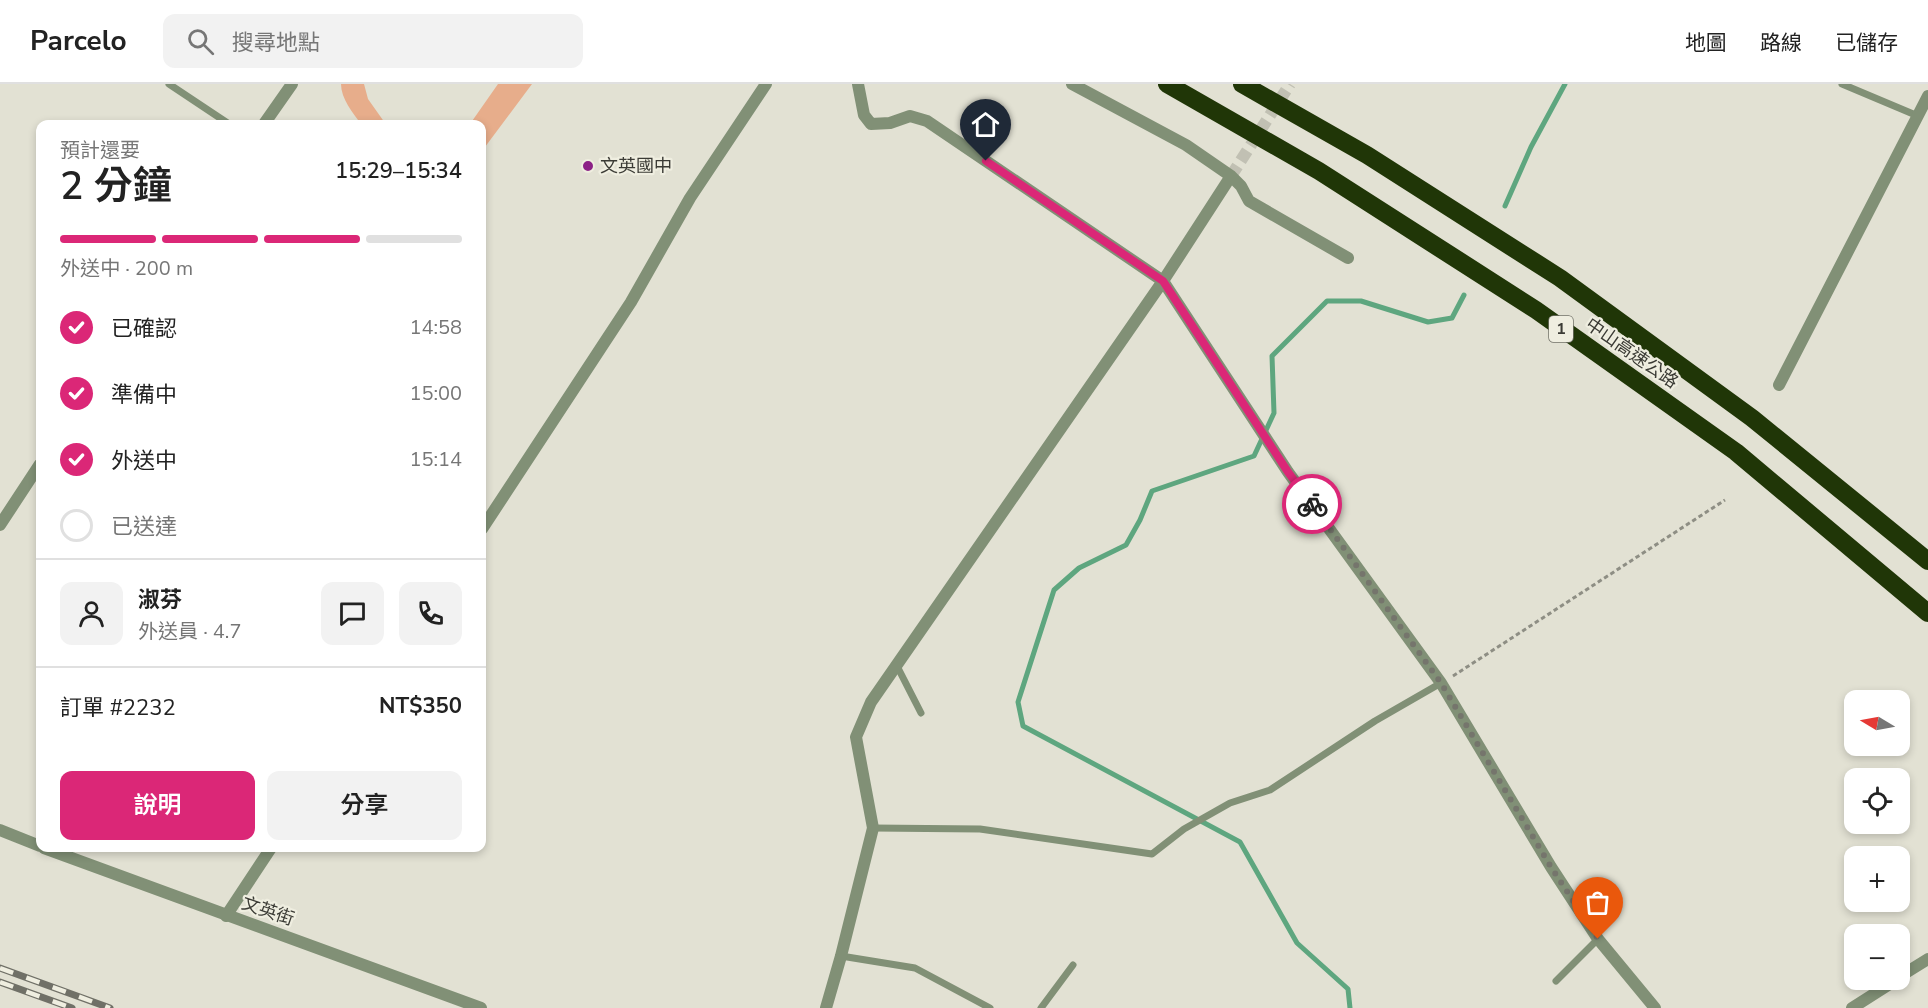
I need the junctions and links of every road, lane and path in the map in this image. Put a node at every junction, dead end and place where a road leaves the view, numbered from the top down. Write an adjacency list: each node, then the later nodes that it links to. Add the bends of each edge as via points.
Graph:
1 (169, 84): 11 (lane)
2 (292, 84): 12 (street)
3 (766, 84): 19 (street, via 690,198 631,302)
4 (858, 84): 15 (street, via 864,115 872,124 910,116 927,121)
5 (1072, 84): 13 (street, via 1186,145)
6 (1167, 84): 22 (highway, 中山高速公路 / 1, via 1319,171 1536,310 1736,452)
7 (1242, 84): 21 (highway, 中山高速公路 / 1, via 1367,155 1560,278 1752,418)
8 (1842, 84): 10 (lane)
9 (1928, 96): 10 (street)
10 (1918, 116): 16 (street)
11 (223, 120)
12 (267, 120)
13 (1231, 176): 14 (street, via 1242,186 1249,201); 15 (street)
14 (1348, 258)
15 (1163, 281): 23 (street); 24 (street, via 1259,428)
16 (1779, 385)
17 (36, 470): 20 (street)
18 (1725, 500): 24 (path)
19 (486, 523)
20 (0, 525)
21 (1928, 561)
22 (1928, 613)
23 (897, 666): 25 (lane); 26 (street, via 872,702 856,737)
24 (1441, 683): 26 (lane, via 1270,790 1230,803 1152,854 980,829); 32 (street)
25 (921, 713)
26 (873, 828): 33 (street)
27 (0, 830): 28 (street, 文英街)
28 (36, 844)
29 (56, 852): 31 (street, 文英街)
30 (268, 852): 31 (street)
31 (226, 916): 39 (street, 文英街)
32 (1598, 939): 37 (lane); 43 (street)
33 (841, 956): 40 (street); 41 (lane, via 915,968)
34 (1928, 959): 36 (street)
35 (1073, 965): 42 (lane)
36 (1910, 970)
37 (1556, 981)
38 (1879, 990): 44 (street)
39 (481, 1008)
40 (826, 1008)
41 (990, 1008)
42 (1041, 1008)
43 (1655, 1008)
44 (1852, 1008)

